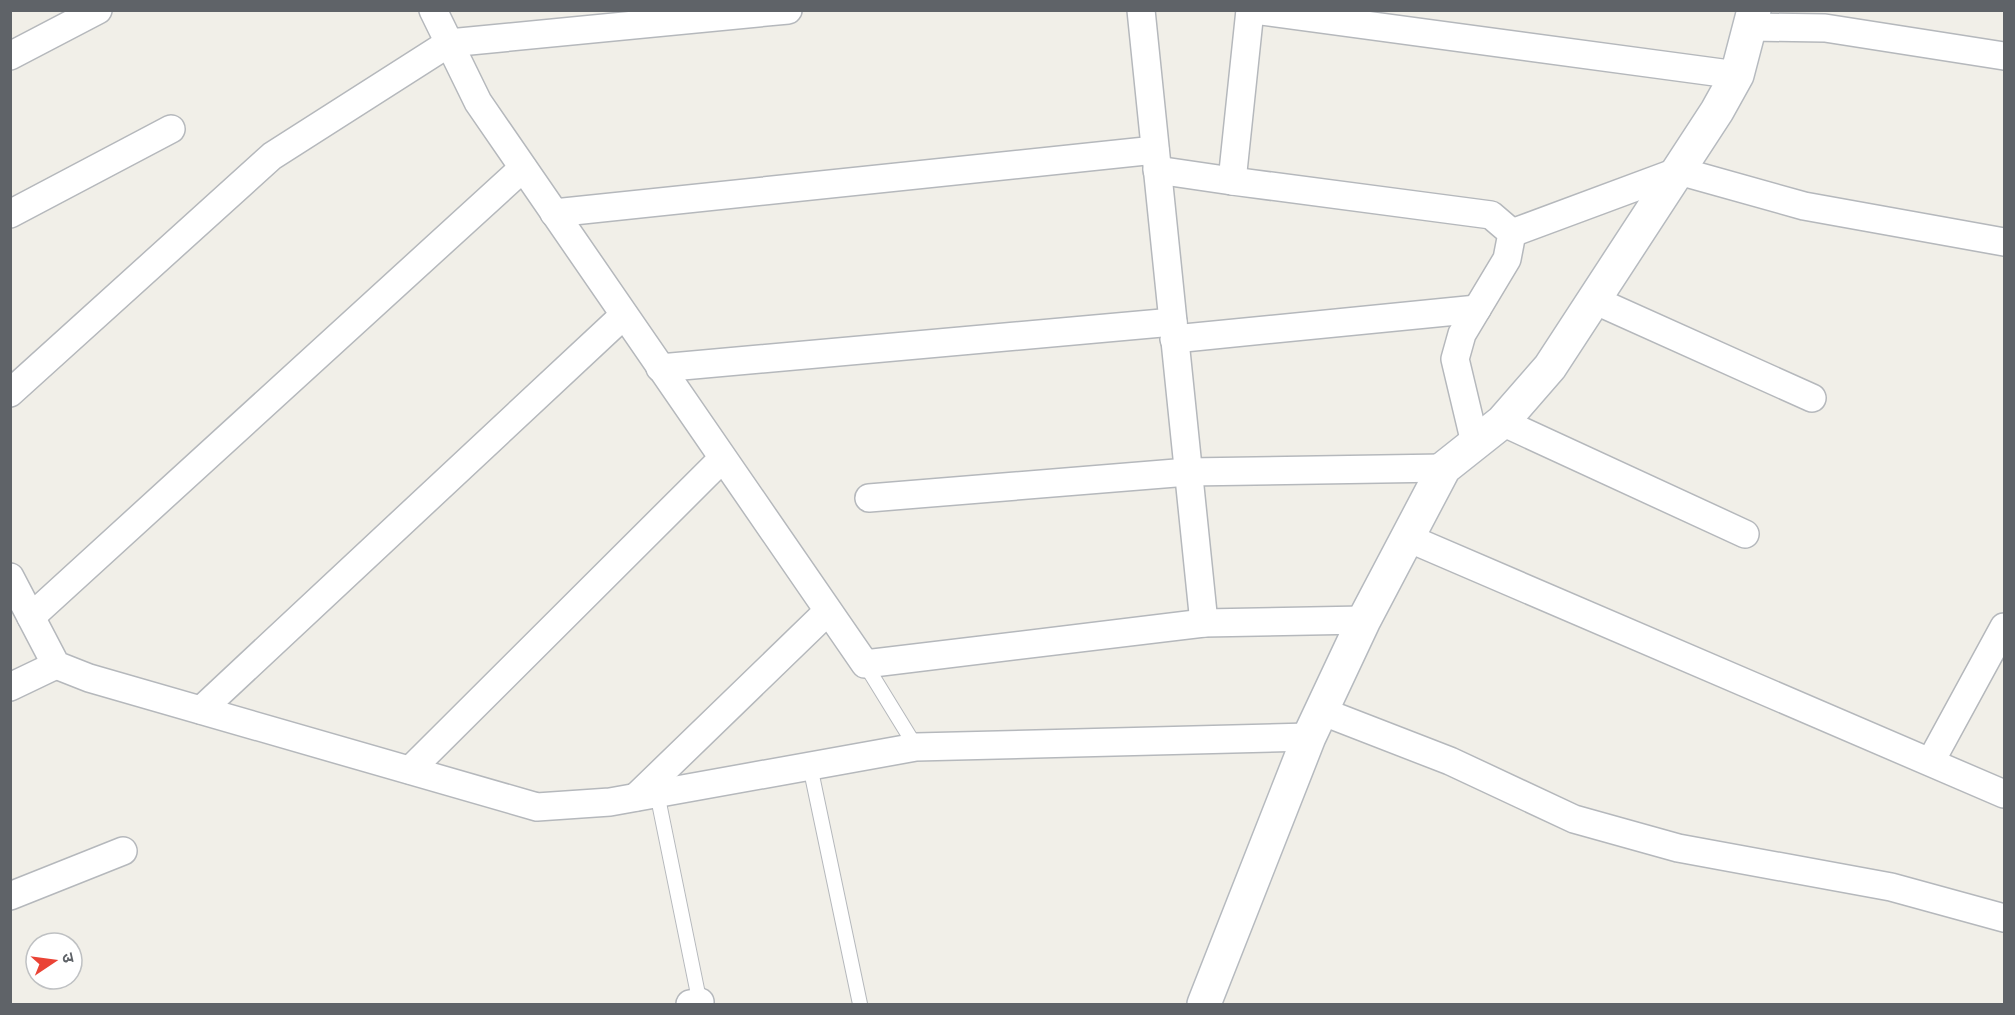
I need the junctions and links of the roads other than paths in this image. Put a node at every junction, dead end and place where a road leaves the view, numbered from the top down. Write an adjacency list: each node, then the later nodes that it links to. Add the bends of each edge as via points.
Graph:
1 (98, 10): 8 (street)
2 (433, 10): 7 (street)
3 (788, 10): 7 (street)
4 (1141, 10): 12 (street)
5 (1252, 10): 10 (street); 15 (street)
6 (1752, 19): 9 (street); 10 (street)
7 (449, 42): 13 (street, via 478,102); 25 (street, via 272,156)
8 (10, 56)
9 (2004, 56)
10 (1737, 75): 14 (street)
11 (171, 129): 17 (street)
12 (1156, 160): 15 (street); 16 (street); 23 (street)
13 (523, 168): 16 (street); 37 (street)
14 (1679, 171): 18 (street); 19 (street, via 1804,206); 20 (street)
15 (1232, 181): 18 (street, via 1491,215)
16 (554, 213): 22 (street)
17 (10, 214)
18 (1512, 233): 21 (street, via 1508,259)
19 (2004, 242)
20 (1594, 300): 26 (street); 27 (street, via 1550,368)
21 (1477, 309): 23 (street); 28 (street, via 1462,334 1455,359)
22 (624, 315): 24 (street); 44 (street)
23 (1174, 330): 24 (street); 31 (street)
24 (660, 368): 29 (street)
25 (10, 393)
26 (1812, 398)
27 (1502, 422): 28 (street); 33 (street)
28 (1475, 443): 30 (street)
29 (722, 459): 36 (street); 49 (street)
30 (1444, 468): 31 (street); 34 (street)
31 (1188, 472): 32 (street); 39 (street)
32 (869, 498)
33 (1745, 534)
34 (1408, 538): 38 (street); 47 (street)
35 (10, 577): 37 (street)
36 (827, 612): 41 (street); 51 (street)
37 (31, 617): 42 (street)
38 (1364, 620): 39 (street); 45 (street)
39 (1204, 623): 41 (street)
40 (2004, 631): 47 (street)
41 (865, 664): 46 (lane)
42 (56, 665): 43 (street); 44 (street)
43 (10, 687)
44 (201, 710): 49 (street)
45 (1315, 724): 46 (street); 54 (street, via 1450,761 1574,819 1678,848 1891,887); 57 (street)
46 (916, 747): 48 (street)
47 (1931, 761): 50 (street)
48 (810, 766): 51 (street); 56 (lane)
49 (410, 770): 51 (street, via 537,807 610,802)
50 (2004, 794)
51 (646, 795): 55 (lane)
52 (123, 851): 53 (street)
53 (10, 896)
54 (2004, 918)
55 (697, 1004)
56 (860, 1005)
57 (1204, 1005)

